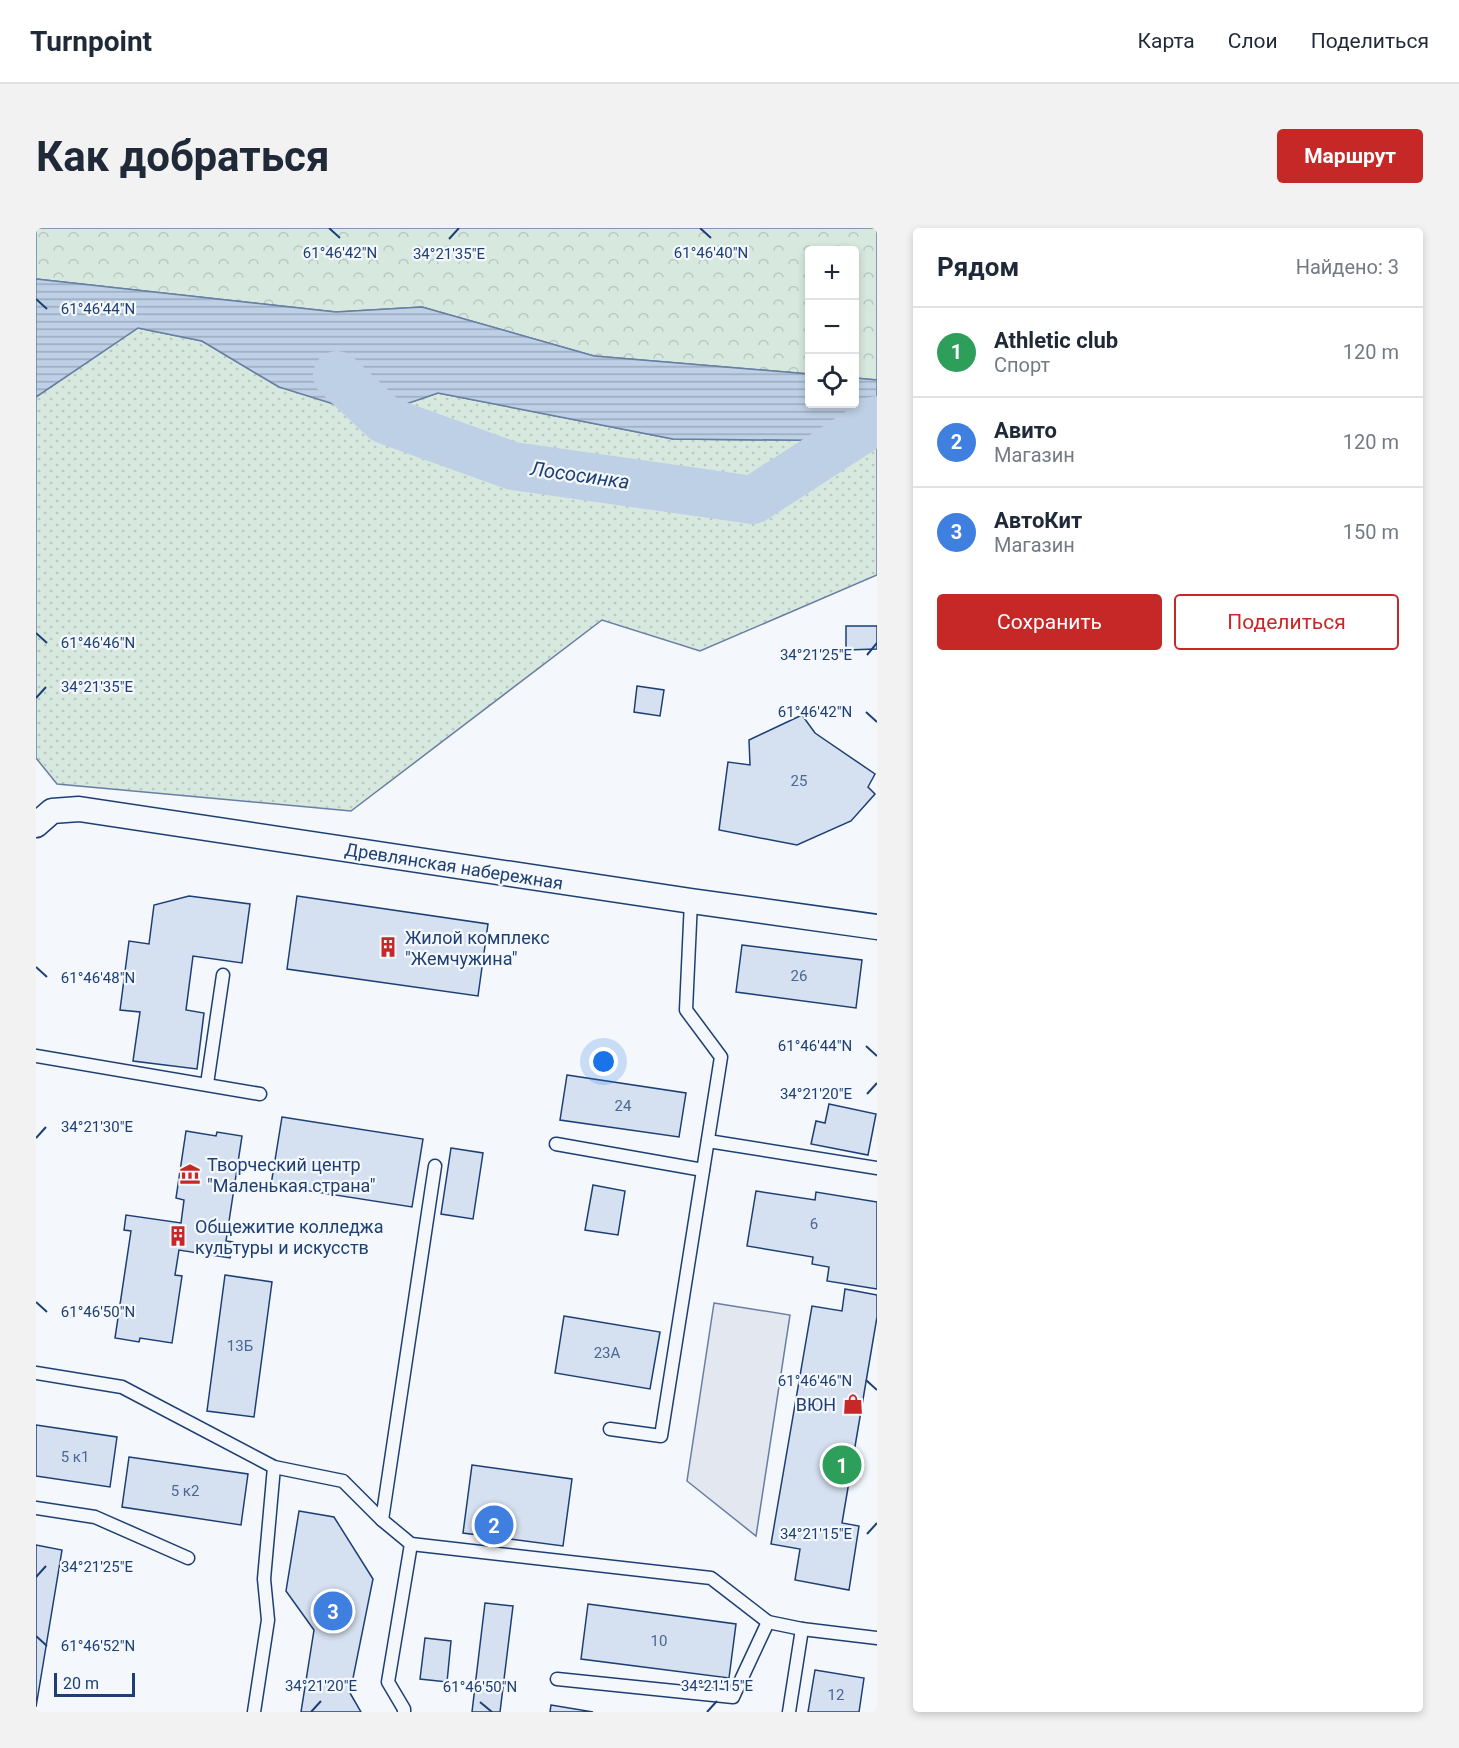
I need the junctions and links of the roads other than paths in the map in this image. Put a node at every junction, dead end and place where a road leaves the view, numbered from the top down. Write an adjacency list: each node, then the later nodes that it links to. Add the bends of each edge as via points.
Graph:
1 (36, 825): 2 (street, Древлянская набережная, via 52,811 79,809)
2 (691, 901): 3 (street, Древлянская набережная); 8 (lane, via 686,1010 722,1057)
3 (877, 927)
4 (223, 975): 6 (lane)
5 (36, 1056): 6 (lane)
6 (207, 1084): 7 (lane)
7 (260, 1094)
8 (708, 1141): 11 (lane); 12 (lane)
9 (556, 1144): 12 (lane)
10 (435, 1166): 17 (lane)
11 (877, 1168)
12 (703, 1170): 14 (lane, via 661,1436)
13 (36, 1373): 15 (lane, via 122,1387)
14 (610, 1429)
15 (274, 1467): 17 (lane, via 343,1481); 24 (lane, via 264,1579 268,1620)
16 (36, 1508): 19 (lane, via 95,1517)
17 (382, 1520): 18 (lane)
18 (411, 1544): 20 (lane, via 711,1578); 25 (lane, via 388,1682)
19 (188, 1558)
20 (768, 1622): 21 (lane); 23 (lane, via 733,1697)
21 (802, 1629): 22 (lane); 26 (lane)
22 (877, 1638)
23 (557, 1679)
24 (254, 1712)
25 (404, 1712)
26 (789, 1712)

